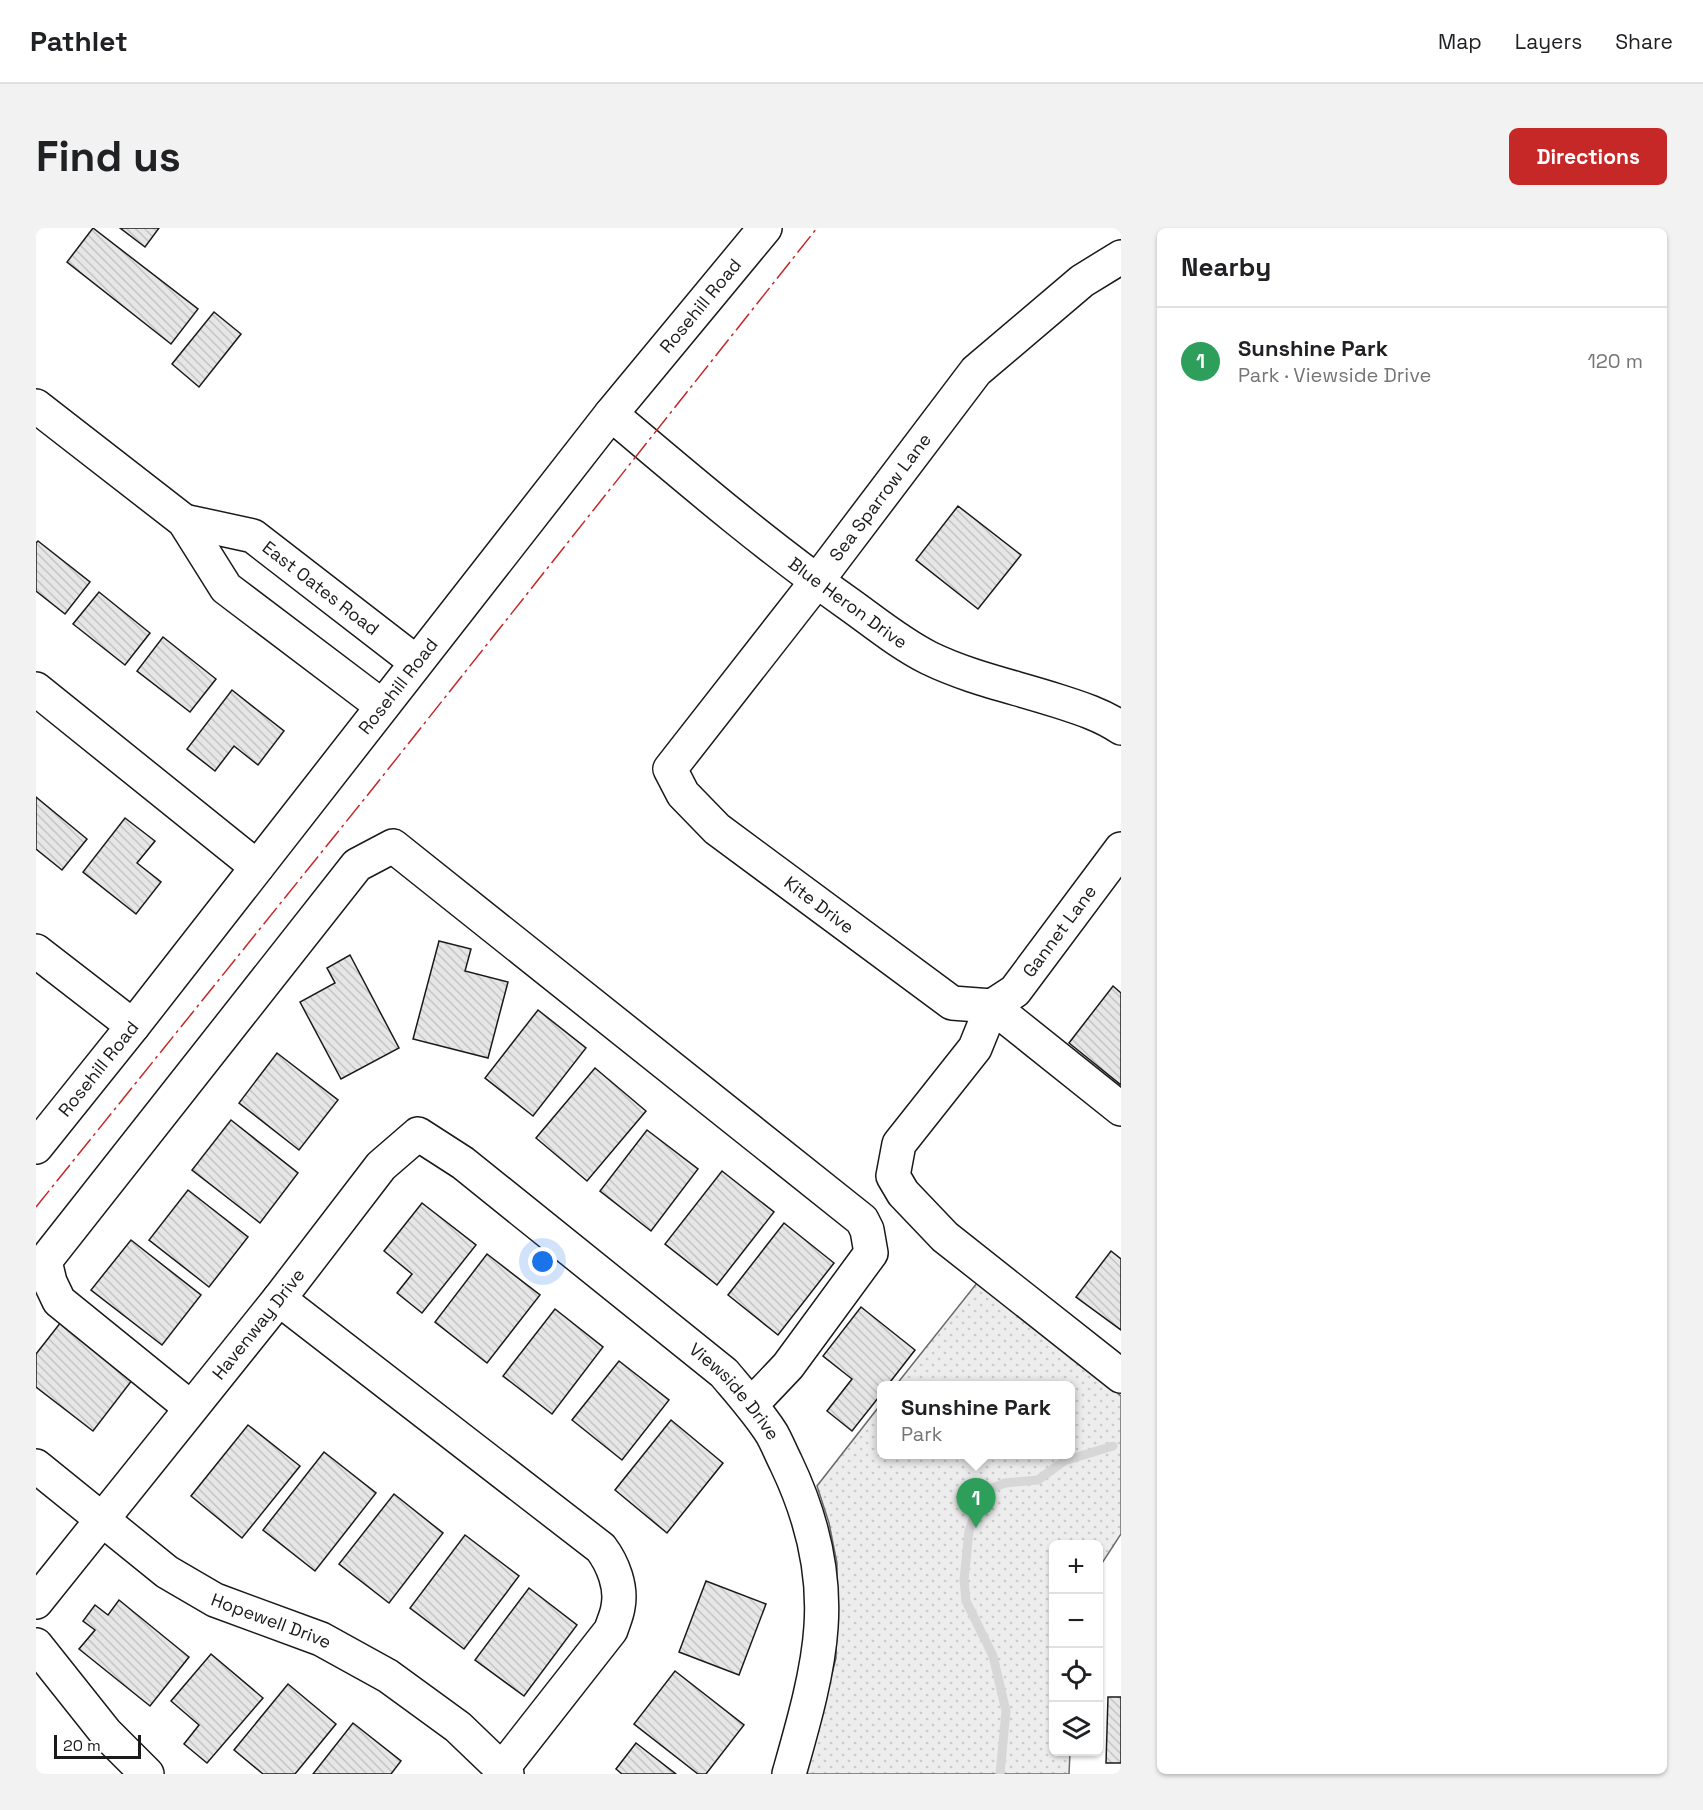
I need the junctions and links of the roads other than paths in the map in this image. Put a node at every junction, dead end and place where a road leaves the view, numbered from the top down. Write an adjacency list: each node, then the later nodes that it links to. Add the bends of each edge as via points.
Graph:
1 (765, 228): 4 (street, Rosehill Road)
2 (1121, 258): 6 (street, Sea Sparrow Lane, via 1082,281 976,371)
3 (36, 406): 5 (street, East Oates Road)
4 (611, 414): 6 (street, Blue Heron Drive); 7 (street, Rosehill Road)
5 (184, 521): 7 (street, East Oates Road, via 253,536); 9 (street, East Oates Road, via 226,588)
6 (817, 581): 10 (street, Blue Heron Drive, via 928,658 969,675 1091,712); 11 (street, Sea Sparrow Lane)
7 (416, 662): 9 (street, Rosehill Road)
8 (36, 689): 13 (street)
9 (382, 706): 13 (street, Rosehill Road)
10 (1121, 728)
11 (670, 769): 15 (street, Kite Drive, via 683,794 717,829 942,996 952,1003)
12 (1121, 849): 15 (street, Gannet Lane, via 1015,991)
13 (256, 867): 16 (street, Rosehill Road)
14 (36, 951): 16 (street)
15 (992, 1006): 17 (street); 21 (street, via 975,1048 899,1144 893,1176 903,1193 945,1237)
16 (133, 1026): 19 (street, Rosehill Road)
17 (1121, 1109)
18 (418, 1134): 20 (street, Havenway Drive, via 381,1166); 22 (street, Viewside Drive, via 463,1163 715,1365)
19 (36, 1147)
20 (279, 1299): 23 (street, Havenway Drive); 28 (street, via 601,1548 611,1561 619,1606 611,1630)
21 (1121, 1376)
22 (751, 1405): 23 (street, via 788,1366 871,1253 862,1220 393,846 357,865 45,1261 59,1300); 30 (street, Viewside Drive, via 773,1435 794,1479 807,1514 822,1585 817,1660)
23 (191, 1408): 25 (street, Havenway Drive)
24 (36, 1466): 25 (street, Hopewell Drive)
25 (104, 1520): 26 (street, Havenway Drive); 28 (street, Hopewell Drive, via 167,1572 215,1600 321,1639 388,1676 458,1727)
26 (36, 1602)
27 (36, 1645): 29 (street, via 106,1733)
28 (504, 1771)
29 (147, 1774)
30 (789, 1774)

